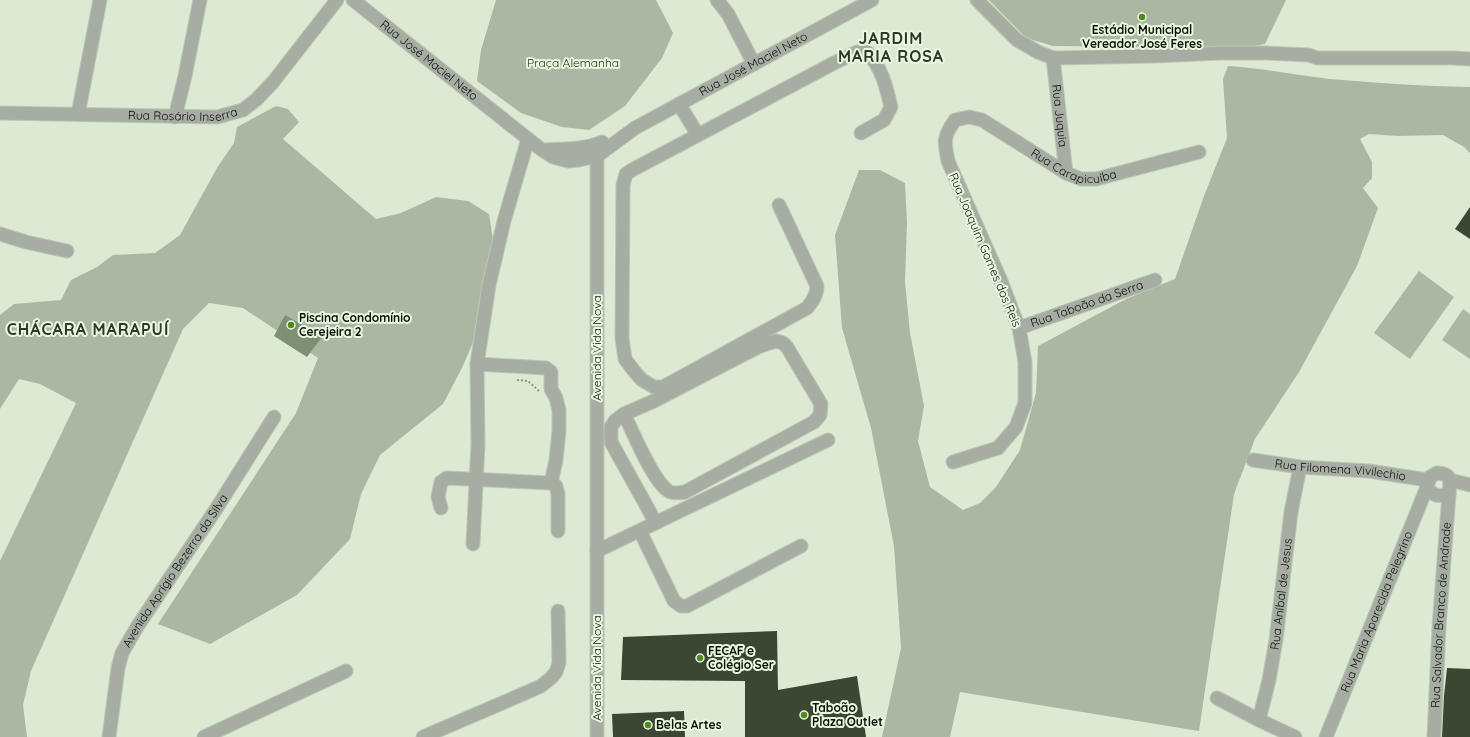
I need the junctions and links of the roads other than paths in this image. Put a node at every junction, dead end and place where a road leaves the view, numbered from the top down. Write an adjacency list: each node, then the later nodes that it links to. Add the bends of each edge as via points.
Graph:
1 (100, 0): 13 (street)
2 (200, 0): 14 (street)
3 (337, 0): 14 (street, Rua Rosário Inserra, via 273,82 243,110 217,117)
4 (353, 0): 18 (street, Rua José Maciel Neto)
5 (717, 0): 10 (street, via 728,14)
6 (872, 0): 10 (street, Rua José Maciel Neto)
7 (977, 0): 8 (street, via 1017,40)
8 (1053, 58): 9 (street, via 1221,52 1309,55 1317,58); 21 (street, Rua Juquia)
9 (1470, 59)
10 (754, 64): 11 (street, Rua José Maciel Neto)
11 (679, 104): 17 (street); 19 (street, Rua José Maciel Neto)
12 (0, 113): 13 (street, Rua Rosário Inserra)
13 (78, 114): 14 (street, Rua Rosário Inserra)
14 (175, 117)
15 (955, 120): 21 (street, Rua Carapicuíba, via 969,117 982,120); 26 (street, Rua Joaquim Gomes dos Reis, via 944,142 948,161)
16 (861, 133): 17 (street, via 884,120 891,107 883,75 867,52 857,52 834,63)
17 (698, 135): 22 (street, via 632,170 626,174 624,180 622,338 626,359 642,380 654,387 663,387 807,308 812,302 817,294 817,286)
18 (528, 139): 19 (street, Rua José Maciel Neto, via 553,157 568,161 579,160); 27 (street, via 504,221 489,285)
19 (596, 150): 46 (street, Avenida Vida Nova)
20 (1199, 152): 21 (street, Rua Carapicuíba, via 1096,179 1080,179)
21 (1066, 173)
22 (778, 205)
23 (0, 234): 24 (street)
24 (67, 251)
25 (1155, 280): 26 (street, Rua Taboão da Serra)
26 (1019, 328): 32 (street, Rua Joaquim Gomes dos Reis, via 1024,362 1025,403 1016,427 998,448)
27 (477, 364): 34 (street); 36 (street, via 546,368 551,372 551,389 559,410 559,431)
28 (624, 414): 28 (street, via 758,347 776,342 784,342 822,404 820,415 814,422 685,492 677,493 668,491 657,479); 41 (street, via 611,427 611,442)
29 (274, 417): 51 (street, Avenida Aprígio Bezerra da Silva, via 122,653)
30 (828, 440): 41 (street)
31 (1253, 460): 33 (street, Rua Filomena Vivilechio)
32 (953, 462)
33 (1300, 467): 37 (street, Rua Filomena Vivilechio, via 1369,471); 50 (street, Rua Aníbal de Jesus, via 1290,520 1276,640)
34 (476, 480): 36 (street); 40 (street, via 447,478 441,482 438,497); 44 (street)
35 (1450, 480): 37 (street, via 1444,474 1437,473 1433,474); 38 (street); 39 (street)
36 (551, 483): 42 (street, via 556,486 558,494)
37 (1427, 484): 39 (street, via 1436,496); 56 (street, Rua Maria Aparecida Pelegrino)
38 (1470, 485)
39 (1449, 494): 57 (street, Rua Salvador Branco de Andrade)
40 (441, 508)
41 (656, 523): 43 (street)
42 (558, 531)
43 (640, 531): 45 (street, via 674,601 681,606 687,606); 46 (street)
44 (473, 544)
45 (801, 546)
46 (597, 551): 54 (street, Avenida Vida Nova)
47 (558, 611): 53 (street, via 559,663 551,678 523,694)
48 (346, 671): 52 (street)
49 (1217, 698): 50 (street)
50 (1259, 720): 55 (street)
51 (109, 737)
52 (204, 737)
53 (423, 737)
54 (597, 737)
55 (1295, 737)
56 (1326, 737)
57 (1434, 737)

